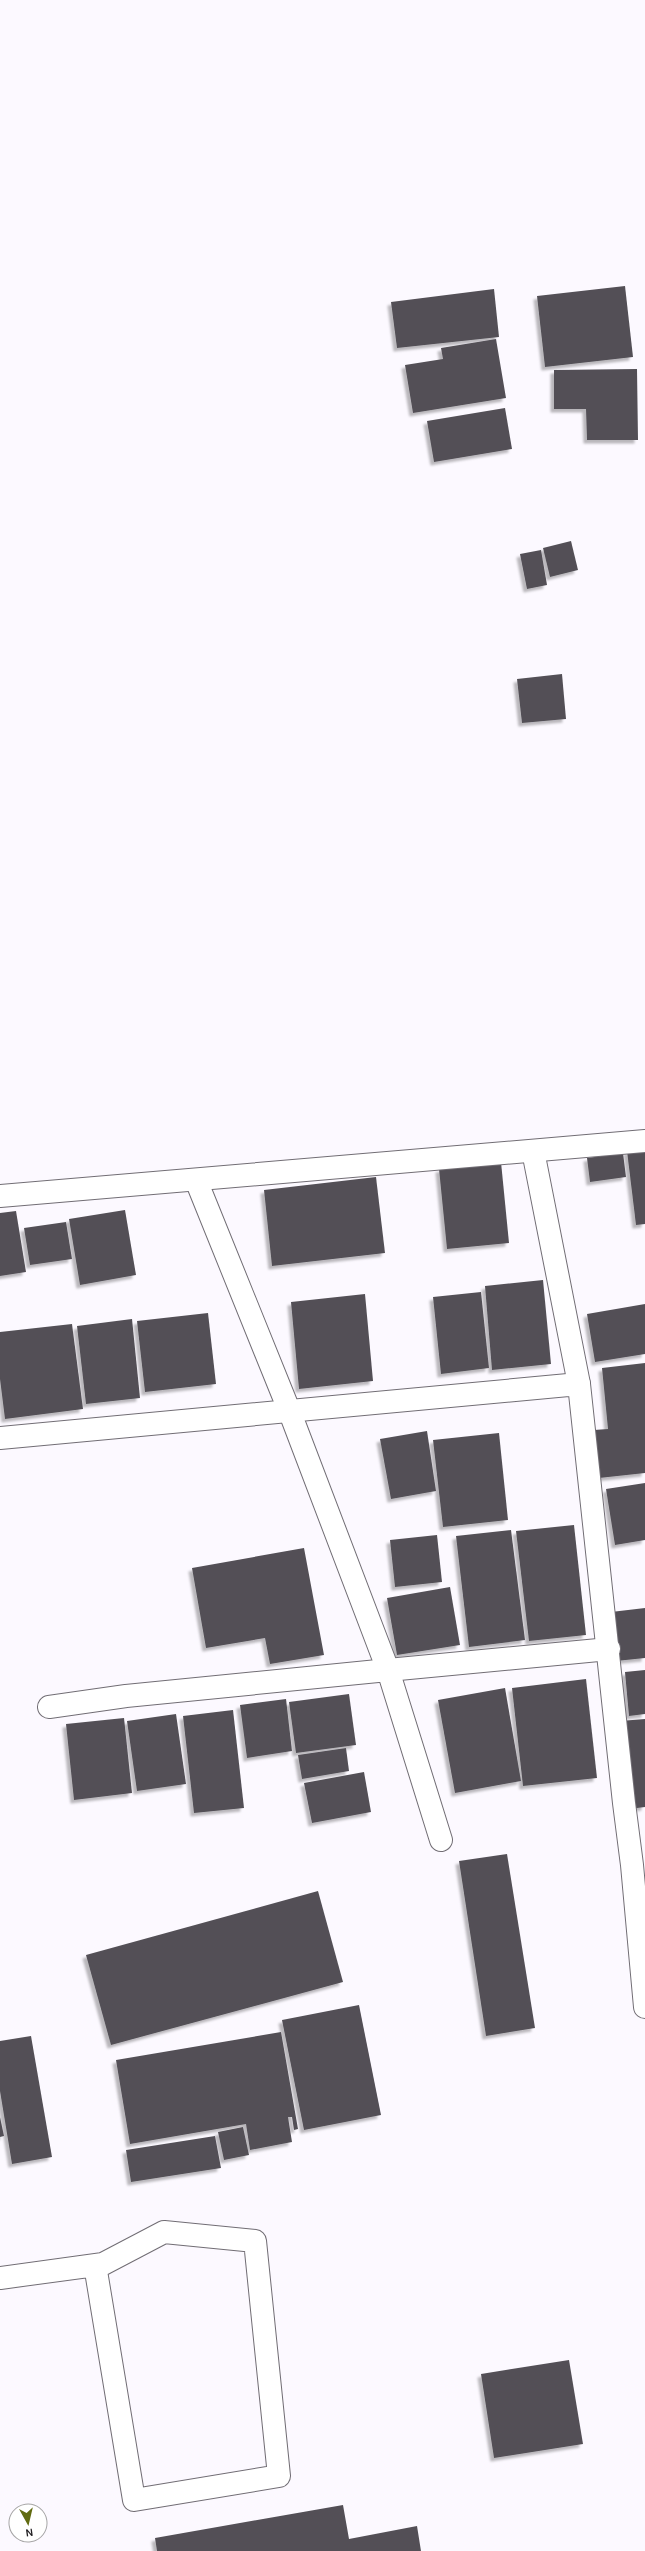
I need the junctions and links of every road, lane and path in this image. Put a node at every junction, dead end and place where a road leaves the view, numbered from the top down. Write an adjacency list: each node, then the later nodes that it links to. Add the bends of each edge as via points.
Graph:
1 (645, 1141): 2 (street)
2 (533, 1151): 3 (street); 5 (street)
3 (196, 1180): 4 (street); 6 (street)
4 (0, 1196)
5 (579, 1384): 6 (street); 8 (street)
6 (288, 1410): 7 (street); 9 (street)
7 (0, 1438)
8 (609, 1649): 9 (street); 12 (street, via 624,1803)
9 (388, 1670): 10 (street, via 126,1696); 11 (street)
10 (49, 1707)
11 (441, 1840)
12 (639, 1865): 13 (street)
13 (645, 2008)
14 (95, 2265): 14 (street, via 103,2264 164,2232 255,2241 279,2476 134,2500); 15 (street)
15 (0, 2278)

